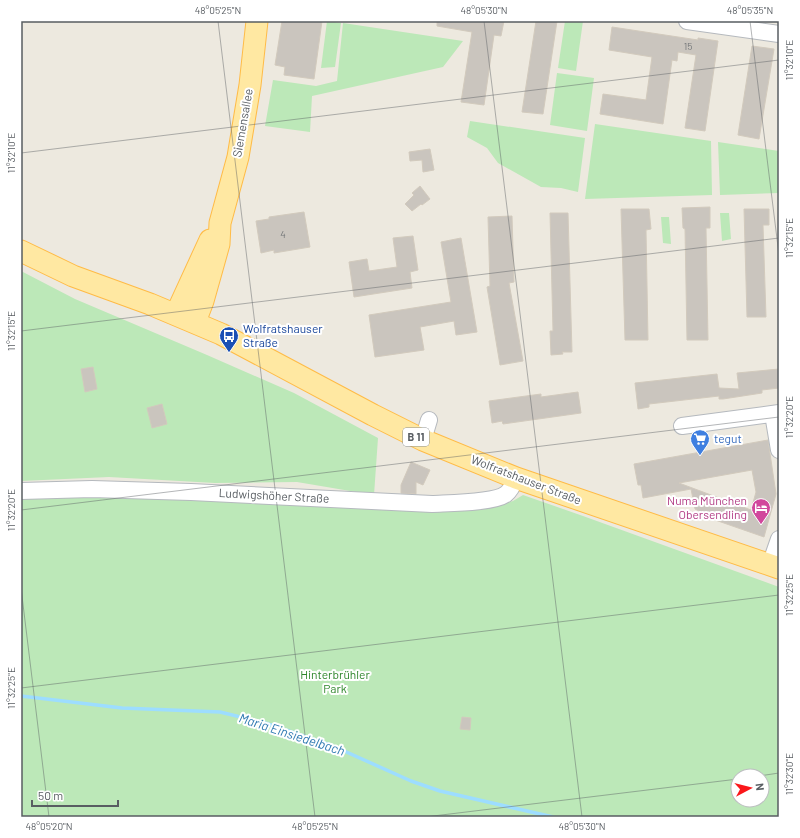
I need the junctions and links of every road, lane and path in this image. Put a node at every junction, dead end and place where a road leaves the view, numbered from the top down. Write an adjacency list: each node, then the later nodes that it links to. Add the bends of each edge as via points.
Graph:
1 (256, 21): 4 (main road, Siemensallee, via 244,125)
2 (687, 21): 3 (street)
3 (779, 34)
4 (220, 223): 6 (main road, Siemensallee, via 209,241); 7 (main road, Siemensallee, via 219,244)
5 (21, 251): 6 (main road, Wolfratshauser Straße / B 11, via 73,276)
6 (176, 314): 7 (main road, Wolfratshauser Straße / B 11)
7 (195, 322): 11 (main road, Wolfratshauser Straße / B 11)
8 (776, 414): 10 (street); 12 (street)
9 (429, 420): 11 (street)
10 (682, 426)
11 (423, 440): 13 (main road, Wolfratshauser Straße / B 11)
12 (779, 450)
13 (516, 478): 14 (street, Ludwigshöher Straße, via 506,494 496,498 432,504 92,489); 16 (main road, Wolfratshauser Straße / B 11)
14 (21, 491)
15 (779, 540): 16 (street)
16 (775, 567)

